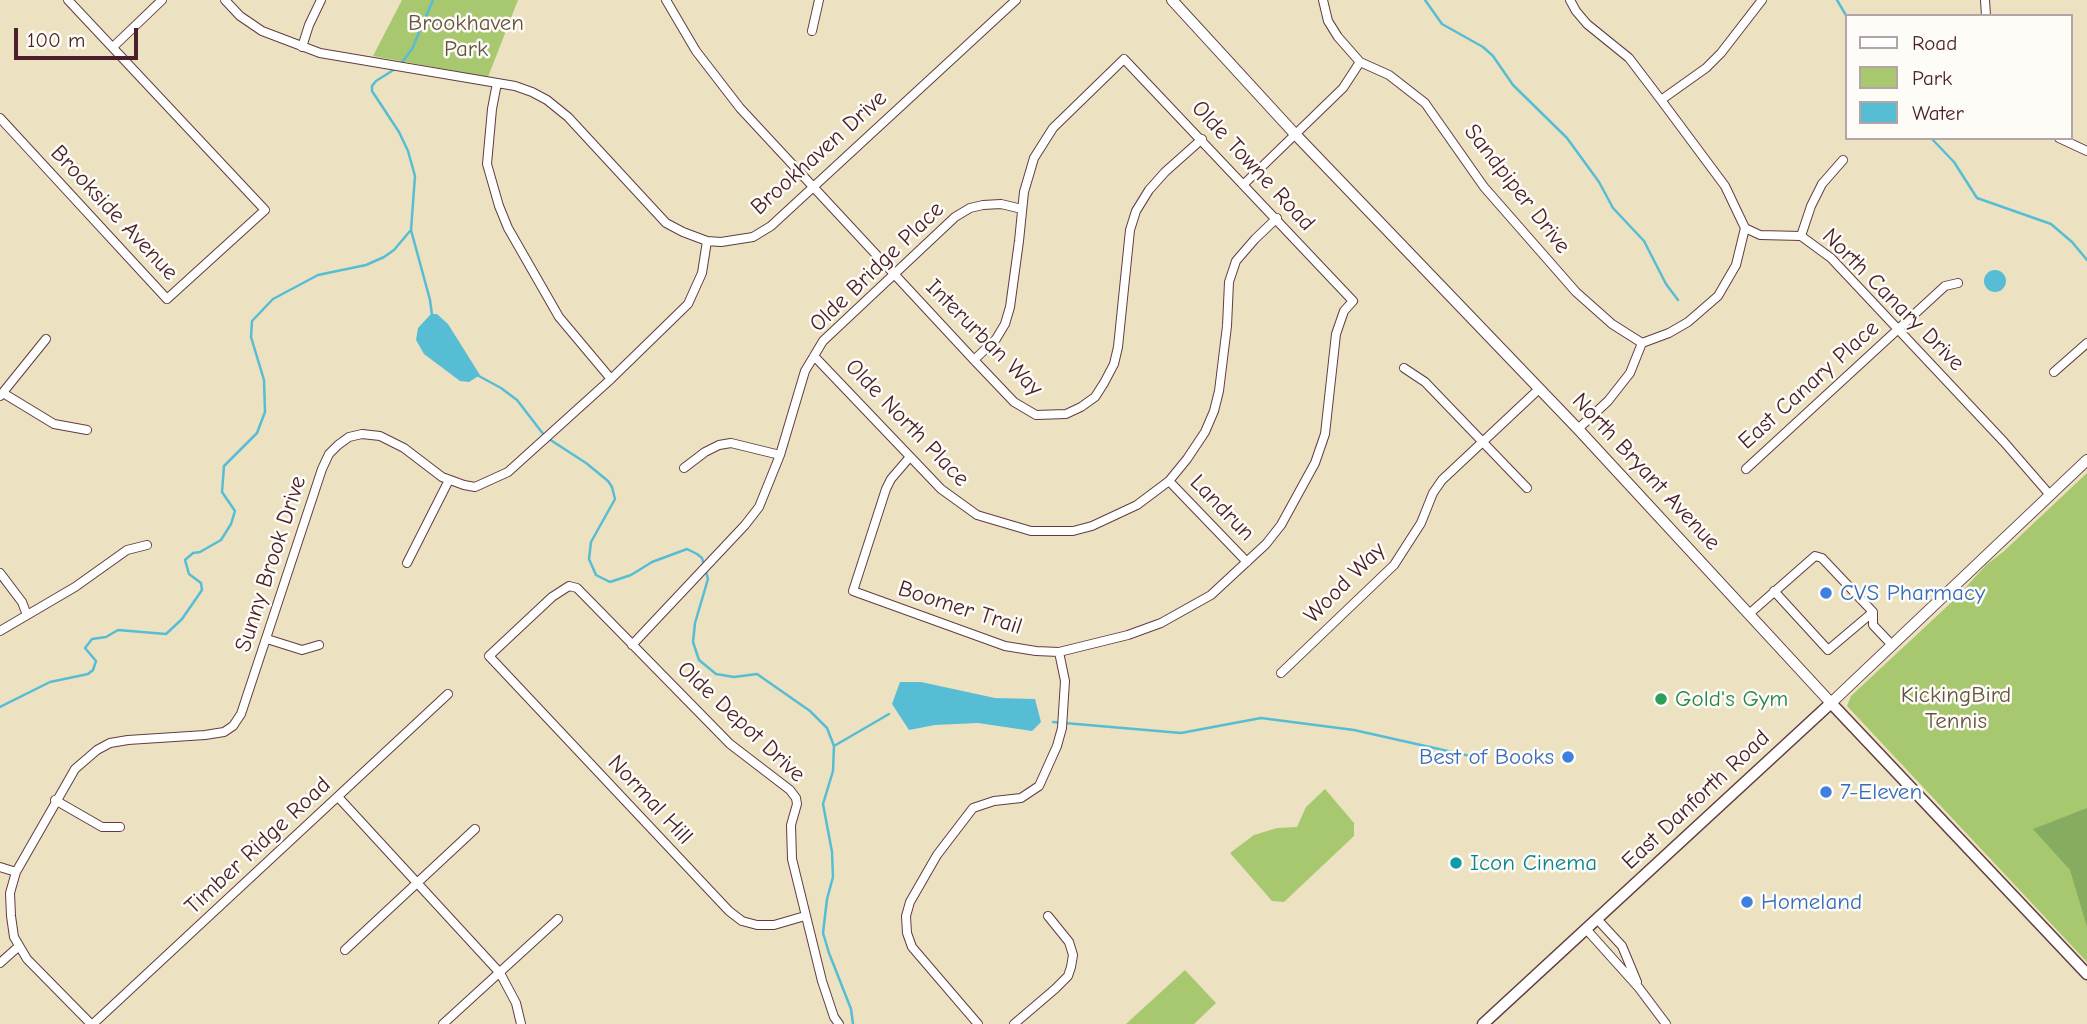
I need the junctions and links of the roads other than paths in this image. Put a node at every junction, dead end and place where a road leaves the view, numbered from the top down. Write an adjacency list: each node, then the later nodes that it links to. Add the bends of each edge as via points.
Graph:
1 (68, 0): 13 (street)
2 (162, 0): 13 (street)
3 (225, 0): 14 (street, Brookhaven Drive, via 262,31)
4 (321, 0): 14 (street)
5 (666, 0): 25 (street, Interurban Way, via 727,91)
6 (819, 0): 12 (street)
7 (1016, 0): 25 (street, Brookhaven Drive)
8 (1172, 0): 19 (street, North Bryant Avenue)
9 (1322, 0): 15 (street, via 1328,21)
10 (1570, 0): 17 (street, via 1587,24 1629,58)
11 (1762, 0): 17 (street, via 1706,68)
12 (812, 31)
13 (113, 47): 18 (street, Brookside Avenue, via 265,209 167,299)
14 (302, 47): 16 (street, Brookhaven Drive)
15 (1360, 62): 19 (street, via 1343,88); 36 (street, Sandpiper Drive, via 1389,75 1424,103 1484,187 1569,284 1604,317)
16 (497, 83): 30 (street, Brookhaven Drive, via 547,100 666,223); 42 (street, via 487,164 499,206 553,308)
17 (1661, 100): 28 (street, via 1725,186)
18 (0, 118)
19 (1294, 133): 24 (street); 43 (street, North Bryant Avenue)
20 (1202, 139): 24 (street, Olde Towne Road); 26 (street, Olde Towne Road, via 1124,59 1053,128 1034,159); 39 (street, Interurban Way, via 1165,172 1136,211 1118,347 1095,397 1066,414 1036,415 1014,402)
21 (2063, 140): 22 (street)
22 (2087, 151)
23 (1843, 160): 29 (street, via 1822,184)
24 (1243, 185): 27 (street, Olde Towne Road)
25 (813, 187): 30 (street, Brookhaven Drive, via 753,237); 31 (street, Interurban Way)
26 (1022, 209): 31 (street, Olde Bridge Place, via 1001,204 970,208 942,227); 39 (street, via 1005,324)
27 (1277, 218): 33 (street, Olde Towne Road); 54 (street, Olde North Place, via 1236,261 1229,282 1214,411 1205,432)
28 (1745, 228): 29 (street, North Canary Drive, via 1760,235); 36 (street, via 1736,265 1718,296 1688,322)
29 (1801, 236): 34 (street, North Canary Drive, via 1831,258)
30 (707, 241): 42 (street, via 702,273 688,304)
31 (893, 275): 38 (street, Olde Bridge Place, via 823,341); 39 (street, Interurban Way)
32 (1958, 283): 34 (street, East Canary Place, via 1945,286)
33 (1353, 302): 58 (street, Boomer Trail, via 1344,311 1336,334 1329,414 1315,463 1281,525)
34 (1898, 330): 52 (street, East Canary Place); 56 (street, North Canary Drive)
35 (46, 339): 44 (street)
36 (1642, 343): 45 (street, via 1630,373)
37 (2087, 343): 41 (street)
38 (814, 356): 48 (street, Olde Bridge Place); 49 (street, Olde North Place)
39 (974, 360)
40 (1404, 368): 47 (street, via 1425,382)
41 (2054, 372)
42 (611, 379): 53 (street, via 508,472 475,486)
43 (1539, 389): 45 (street, North Bryant Avenue); 47 (street, Wood Way)
44 (1, 394): 46 (street, via 54,424)
45 (1578, 429): 63 (street, North Bryant Avenue)
46 (87, 430)
47 (1483, 441): 55 (street); 72 (street, Wood Way, via 1437,486 1394,565)
48 (779, 455): 51 (street, via 731,443 705,452); 68 (street, Olde Bridge Place, via 759,507 746,525)
49 (909, 458): 54 (street, Olde North Place, via 977,515 1031,531 1092,526 1137,505); 70 (street, Boomer Trail, via 886,489 853,591 1005,646)
50 (2087, 460): 56 (street, East Danforth Road)
51 (684, 468)
52 (1746, 469)
53 (449, 480): 59 (street); 66 (street, Sunny Brook Drive, via 380,436 362,434 338,445 322,469)
54 (1168, 481): 58 (street, Landrun)
55 (1527, 488)
56 (2050, 495): 69 (street, East Danforth Road)
57 (147, 545): 64 (street, via 127,551)
58 (1247, 562): 70 (street, Boomer Trail, via 1211,594 1161,623)
59 (407, 563)
60 (0, 573): 64 (street)
61 (1774, 591): 62 (street, via 1815,556); 62 (street, via 1828,650); 63 (street)
62 (1873, 612): 69 (street, via 1873,625)
63 (1749, 614): 74 (street, North Bryant Avenue)
64 (27, 615): 65 (street)
65 (0, 631)
66 (267, 639): 67 (street, via 302,650); 76 (street, Sunny Brook Drive, via 233,726 205,735 110,743 83,761)
67 (319, 645)
68 (632, 645): 71 (street, Olde Depot Drive, via 587,597 569,586); 82 (street, Olde Depot Drive, via 730,744 796,798 792,859)
69 (1892, 645): 74 (street, East Danforth Road)
70 (1059, 652): 97 (street, via 1065,681 1062,728 1038,786 1021,798 984,804 965,815 919,883 906,916 912,947)
71 (489, 656): 82 (street, Normal Hill, via 729,911 757,925 774,926)
72 (1281, 673)
73 (448, 694): 75 (street, Timber Ridge Road)
74 (1830, 703): 85 (main road, East Danforth Road); 91 (main road, North Bryant Avenue)
75 (338, 798): 81 (street); 93 (street, Timber Ridge Road)
76 (55, 800): 77 (street, via 102,827); 80 (street, Sunny Brook Drive)
77 (121, 827)
78 (475, 829): 81 (street)
79 (0, 867): 80 (street)
80 (16, 872): 87 (street, Sunny Brook Drive, via 10,893)
81 (419, 884): 88 (street); 90 (street)
82 (805, 916): 96 (street, Olde Depot Drive, via 821,981)
83 (1048, 916): 98 (street, via 1069,942 1071,967 1068,976)
84 (558, 919): 90 (street)
85 (1597, 919): 86 (main road, East Danforth Road); 92 (street, via 1622,946)
86 (1586, 929): 92 (street); 99 (main road, East Danforth Road)
87 (18, 947): 89 (street); 93 (street, Sunny Brook Drive)
88 (345, 950)
89 (0, 963)
90 (500, 973): 94 (street); 95 (street)
91 (2087, 974)
92 (1639, 988): 100 (street)
93 (92, 1024)
94 (443, 1024)
95 (521, 1024)
96 (838, 1024)
97 (978, 1024)
98 (1014, 1024)
99 (1483, 1024)
100 (1666, 1024)

